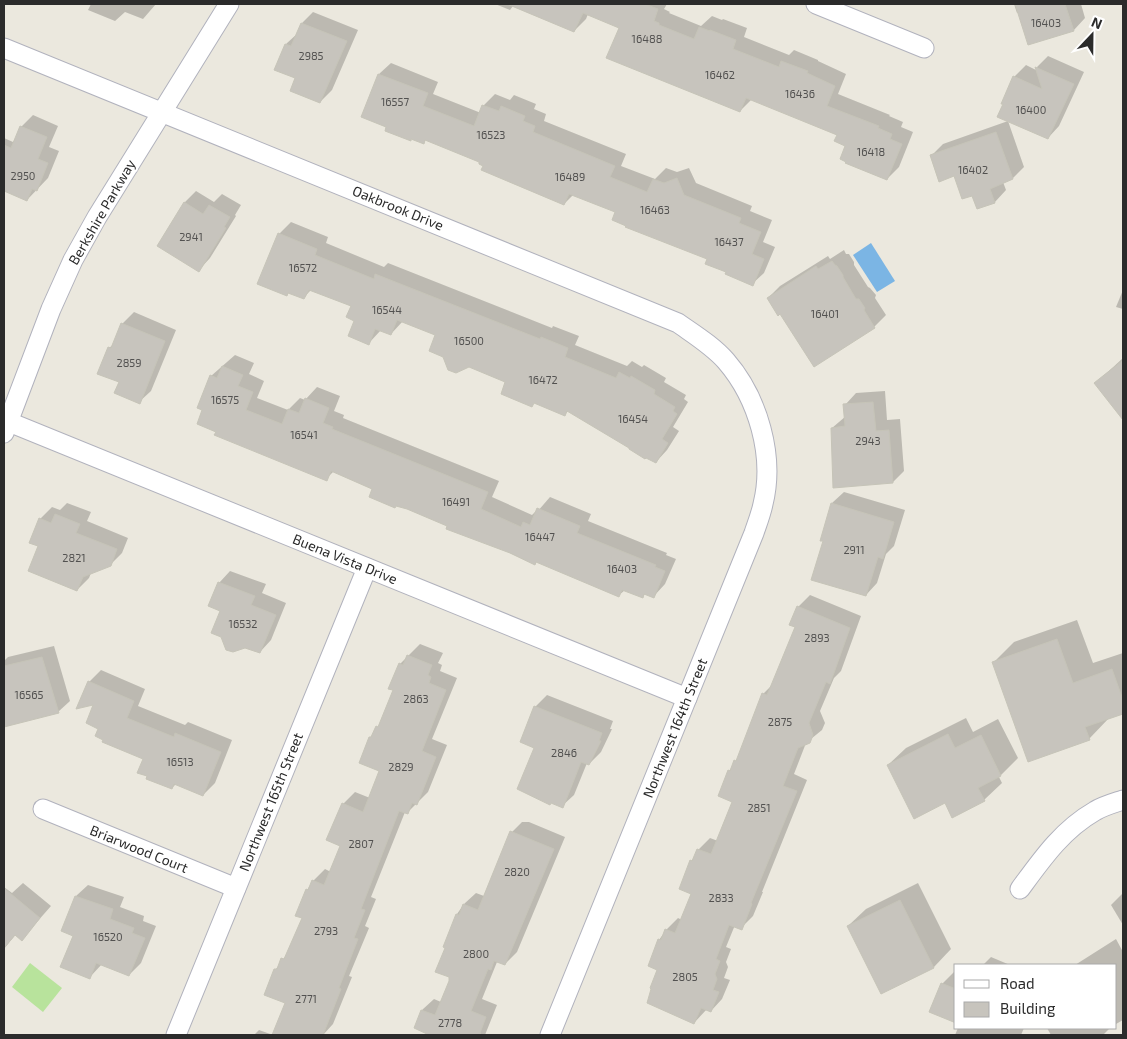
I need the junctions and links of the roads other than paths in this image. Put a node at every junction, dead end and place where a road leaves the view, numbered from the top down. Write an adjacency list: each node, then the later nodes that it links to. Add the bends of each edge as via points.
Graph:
1 (229, 4): 5 (street, Berkshire Parkway)
2 (816, 4): 4 (street)
3 (4, 48): 5 (street, Oakbrook Drive)
4 (924, 48)
5 (162, 112): 6 (street, Oakbrook Drive, via 678,323 726,361); 7 (street, Berkshire Parkway, via 74,260)
6 (756, 414): 9 (street, Northwest 164th Street, via 766,457 764,503)
7 (5, 426): 8 (street, Buena Vista Drive)
8 (366, 568): 9 (street, Buena Vista Drive); 12 (street, Northwest 165th Street)
9 (687, 698): 15 (street, Northwest 164th Street)
10 (1123, 800): 13 (street, via 1096,811 1070,828 1043,856)
11 (43, 809): 12 (street, Briarwood Court)
12 (236, 888): 14 (street, Northwest 165th Street)
13 (1020, 889)
14 (176, 1035)
15 (550, 1035)

